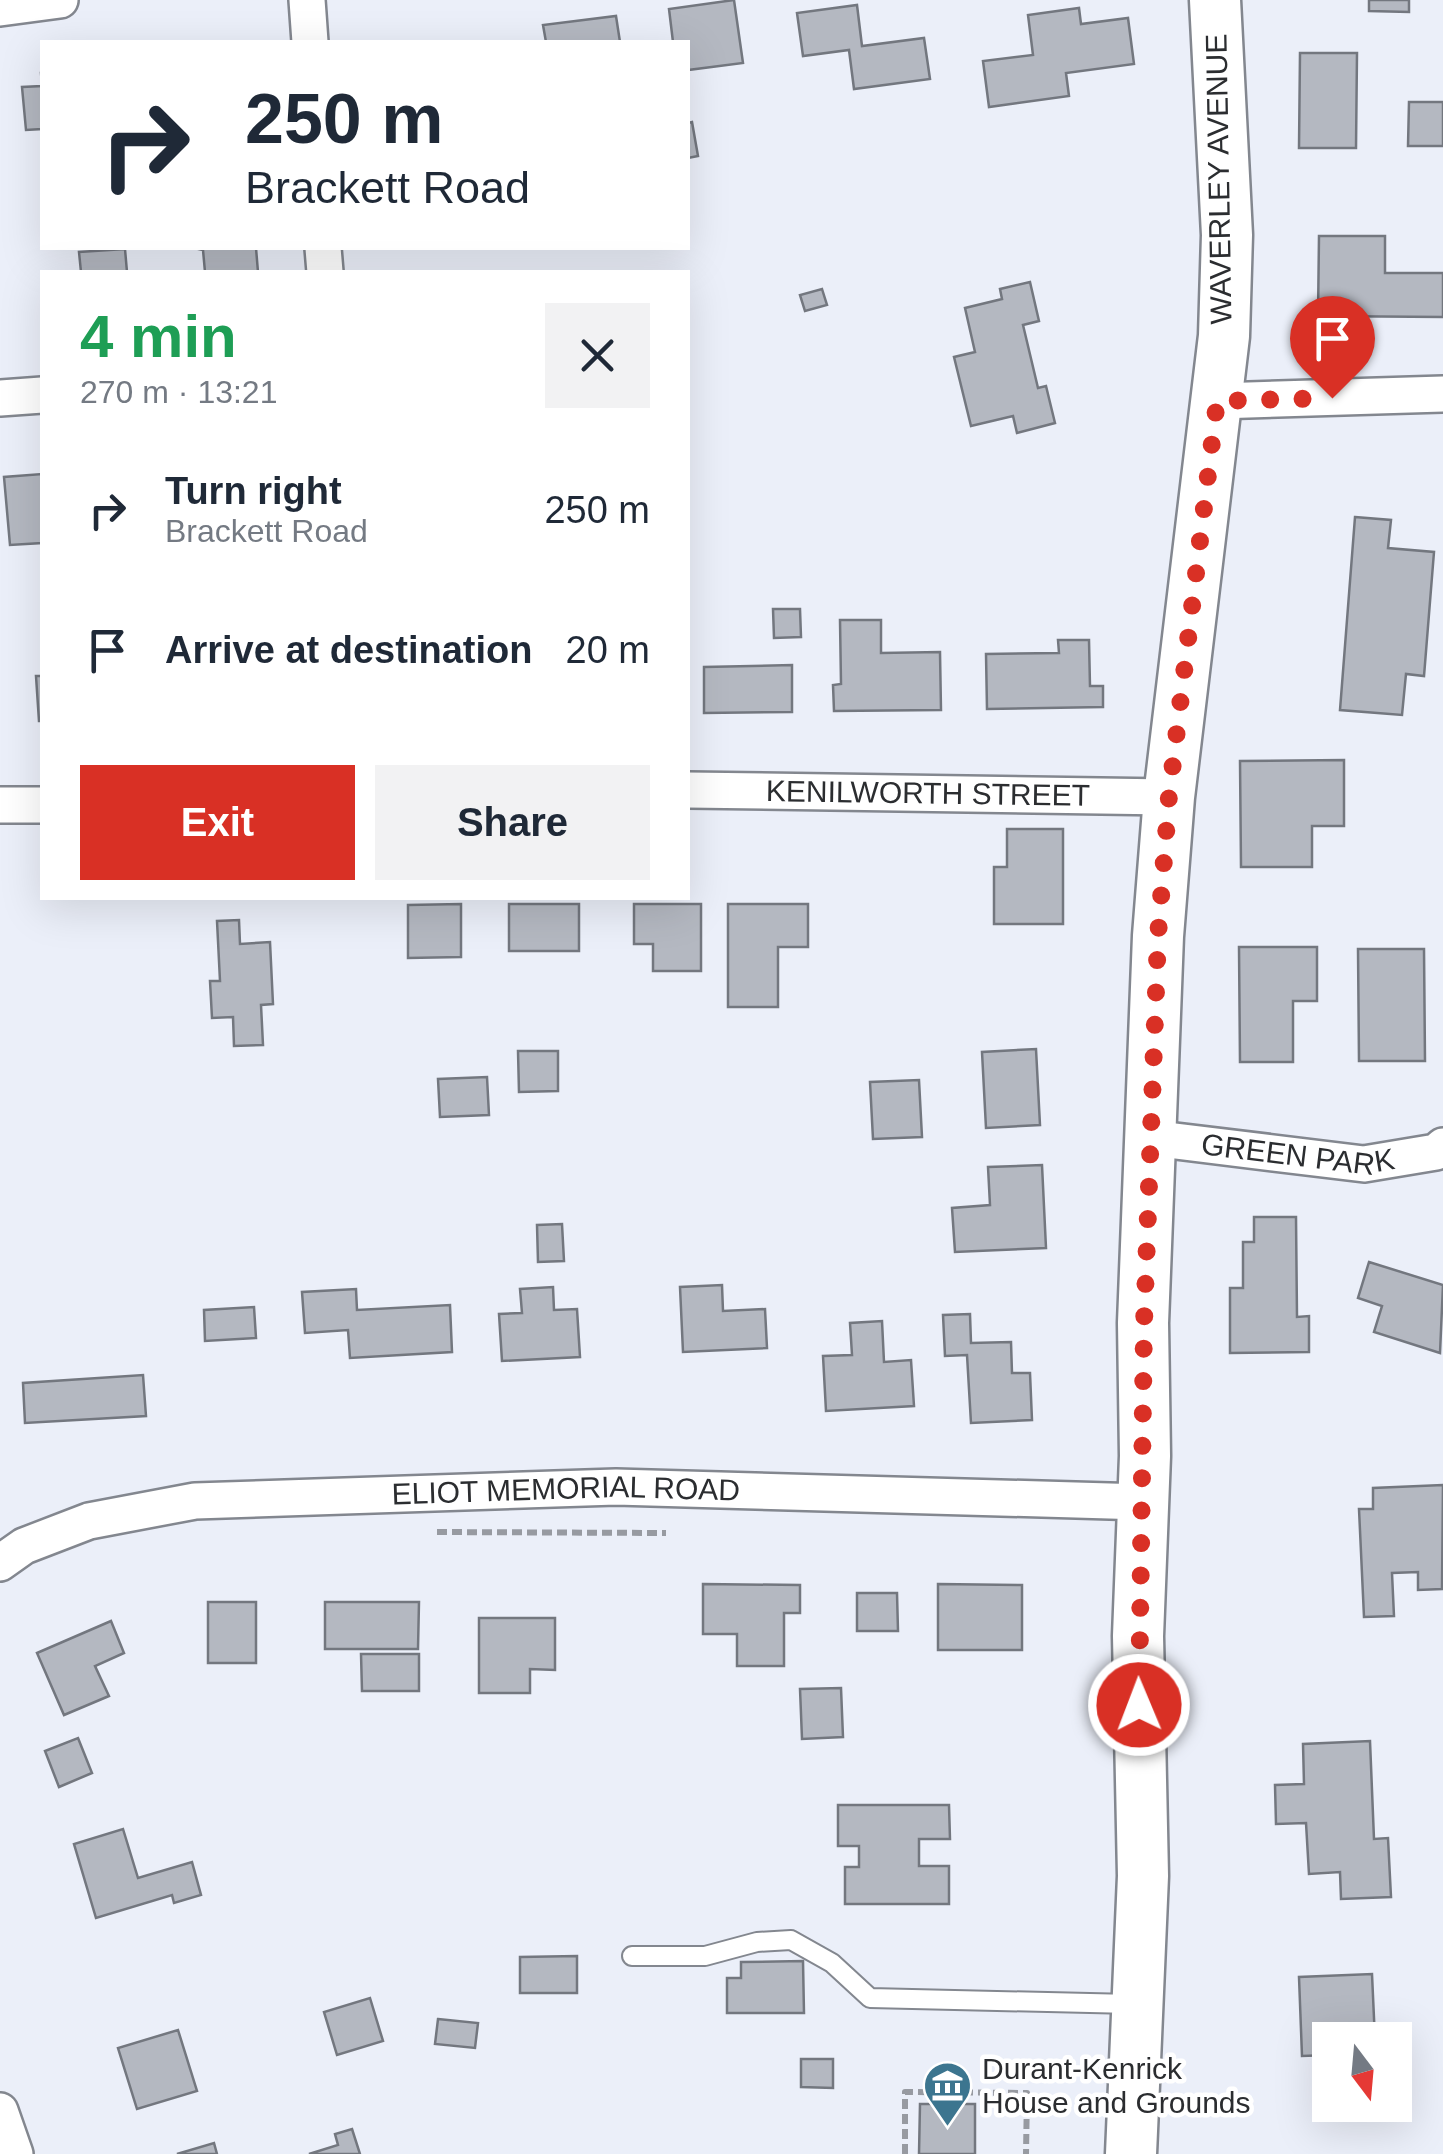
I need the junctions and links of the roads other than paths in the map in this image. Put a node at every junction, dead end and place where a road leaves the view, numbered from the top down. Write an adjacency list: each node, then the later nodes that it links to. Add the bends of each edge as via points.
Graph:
1 (60, 0): 4 (street)
2 (307, 0): 5 (street)
3 (1215, 0): 9 (street, WAVERLEY AVENUE, via 1227,234)
4 (0, 8)
5 (310, 40)
6 (1443, 394): 9 (street)
7 (40, 395): 8 (street)
8 (0, 398)
9 (1217, 401): 11 (street, WAVERLEY AVENUE)
10 (690, 790): 11 (street, KENILWORTH STREET)
11 (1169, 796): 14 (street, WAVERLEY AVENUE)
12 (0, 805): 13 (street)
13 (40, 806)
14 (1150, 1138): 15 (street, GREEN PARK, via 1364,1164); 16 (street, WAVERLEY AVENUE)
15 (1443, 1146)
16 (1144, 1502): 17 (street, ELIOT MEMORIAL ROAD, via 616,1487 195,1501 89,1521 24,1546); 19 (street, WAVERLEY AVENUE)
17 (0, 1563)
18 (632, 1956): 19 (lane, via 704,1956 791,1940 832,1963 870,1998)
19 (1138, 2004): 22 (street, WAVERLEY AVENUE)
20 (0, 2111): 21 (street)
21 (15, 2154)
22 (1131, 2154)

